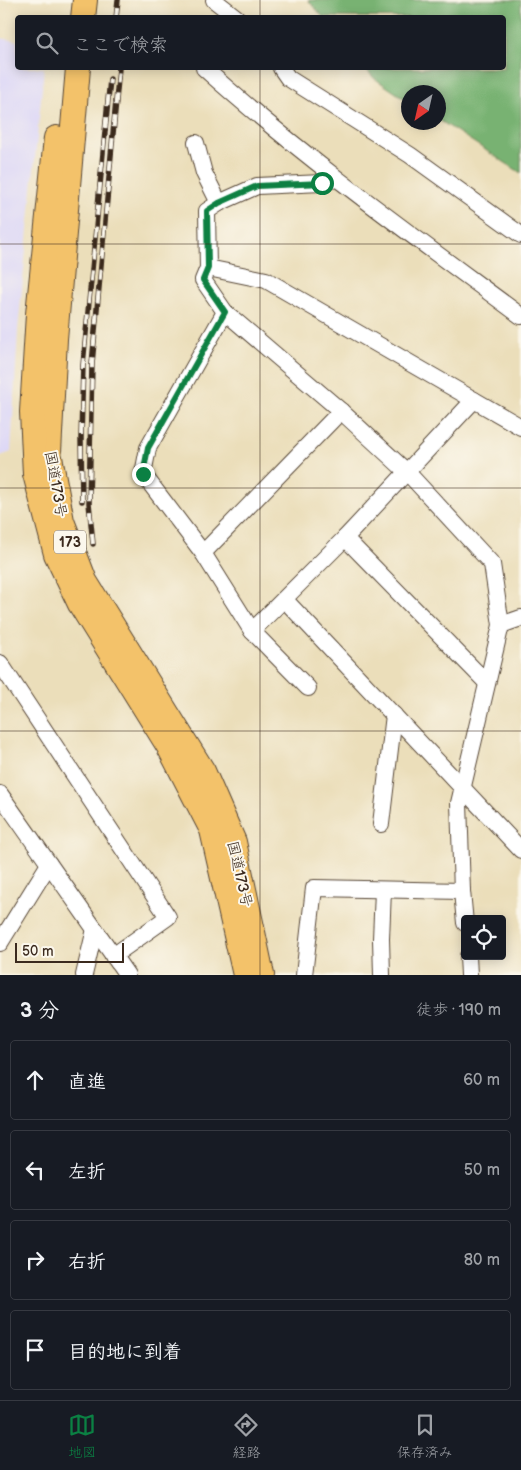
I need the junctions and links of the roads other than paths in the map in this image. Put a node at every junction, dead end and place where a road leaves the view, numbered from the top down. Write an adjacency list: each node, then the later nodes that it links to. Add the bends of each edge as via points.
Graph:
1 (70, 0): 4 (highway)
2 (85, 0): 5 (highway)
3 (214, 0): 6 (street)
4 (68, 15)
5 (83, 15)
6 (233, 15)
7 (63, 70): 46 (highway, 国道173号 / 173, via 37,334 32,412 35,474 56,554 80,604 169,747 212,830)
8 (78, 70): 47 (highway, 国道173号 / 173, via 55,339 49,452 62,521 85,581 203,771 234,842)
9 (206, 70): 12 (street)
10 (282, 70): 14 (street, via 288,78 410,155)
11 (196, 143): 13 (street, via 204,173)
12 (335, 178): 13 (street, via 322,183 257,186); 17 (street)
13 (219, 203): 15 (street, via 207,211)
14 (519, 231)
15 (208, 268): 16 (street, via 203,280); 18 (street, via 266,280)
16 (225, 312): 19 (street); 23 (street, via 148,448 143,474)
17 (521, 316)
18 (474, 400): 20 (street); 21 (street)
19 (341, 411): 21 (street); 23 (street)
20 (521, 428)
21 (407, 472): 22 (street); 26 (street, via 492,564)
22 (345, 538): 24 (street); 29 (street)
23 (203, 553): 27 (street)
24 (285, 600): 27 (street); 31 (street)
25 (521, 618): 26 (street)
26 (501, 625): 29 (street)
27 (252, 631): 30 (street)
28 (0, 662): 42 (street, via 168,917)
29 (486, 682): 32 (street)
30 (308, 688)
31 (394, 715): 32 (street); 34 (street)
32 (463, 786): 35 (street); 38 (street, via 459,803)
33 (0, 794): 36 (street)
34 (381, 824)
35 (521, 850)
36 (49, 864): 40 (street); 41 (street)
37 (383, 890): 38 (street); 48 (street, via 314,888); 49 (street)
38 (462, 891): 39 (street)
39 (464, 915)
40 (95, 929): 42 (street); 44 (street)
41 (0, 943)
42 (112, 956): 45 (street)
43 (468, 960): 50 (street)
44 (84, 975)
45 (127, 975)
46 (245, 975)
47 (262, 975)
48 (304, 975)
49 (382, 975)
50 (469, 975)

